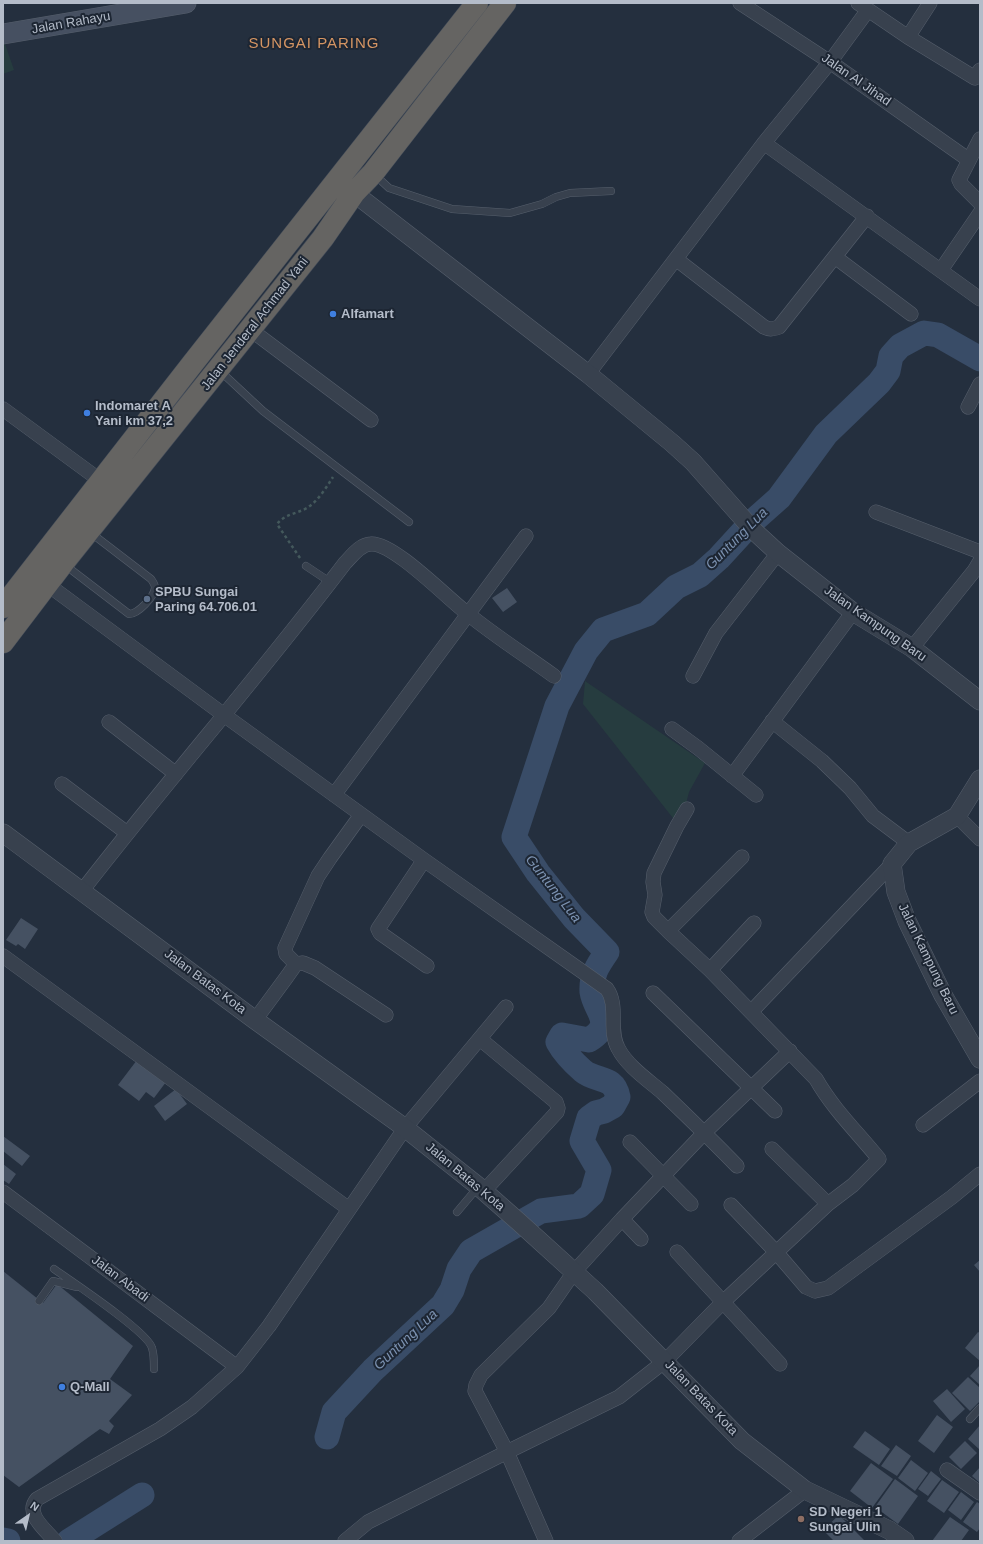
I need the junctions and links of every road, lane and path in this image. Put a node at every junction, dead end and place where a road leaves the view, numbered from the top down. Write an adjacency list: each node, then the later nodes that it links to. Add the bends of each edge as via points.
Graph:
1 (186, 3): 7 (main road, Jalan Rahayu)
2 (477, 3): 10 (highway, Jalan Jenderal Achmad Yani)
3 (505, 3): 12 (highway, Jalan Jenderal Achmad Yani)
4 (740, 3): 9 (street, Jalan Al Jihad)
5 (930, 3): 8 (street)
6 (863, 6): 8 (street); 9 (street)
7 (3, 34)
8 (908, 36): 11 (street)
9 (830, 62): 16 (street); 17 (street, Jalan Al Jihad)
10 (429, 65): 12 (highway); 13 (highway, Jalan Jenderal Achmad Yani)
11 (978, 76)
12 (447, 78): 14 (highway, Jalan Jenderal Achmad Yani)
13 (402, 99): 14 (highway); 37 (highway, Jalan Jenderal Achmad Yani)
14 (421, 112): 18 (highway, Jalan Jenderal Achmad Yani)
15 (980, 139): 17 (street)
16 (764, 143): 23 (street); 25 (street)
17 (969, 160): 21 (street, via 960,182)
18 (373, 173): 19 (lane, via 389,188 452,209 510,213 570,193); 20 (highway, Jalan Jenderal Achmad Yani)
19 (611, 191)
20 (354, 193): 29 (highway, Jalan Jenderal Achmad Yani, via 323,238); 31 (street, Jalan Kampung Baru)
21 (980, 203)
22 (980, 213): 26 (street)
23 (867, 216): 24 (street); 26 (street)
24 (835, 257): 25 (street, via 779,327 769,329); 28 (street)
25 (676, 259): 31 (street)
26 (941, 270): 27 (street)
27 (980, 299)
28 (911, 314)
29 (251, 330): 30 (highway, Jalan Jenderal Achmad Yani); 35 (street)
30 (219, 370): 36 (lane, via 263,411); 40 (highway, Jalan Jenderal Achmad Yani)
31 (588, 374): 43 (street, Jalan Kampung Baru, via 693,462 753,530)
32 (980, 384): 33 (street)
33 (968, 407)
34 (3, 409): 37 (street)
35 (371, 420)
36 (338, 469): 39 (lane); 46 (path, via 314,502 301,511 286,516 277,524)
37 (101, 481): 49 (highway, Jalan Jenderal Achmad Yani)
38 (876, 512): 42 (street)
39 (409, 522)
40 (89, 531): 45 (highway, Jalan Jenderal Achmad Yani); 45 (lane, via 151,579 155,589 153,594 138,612 129,614)
41 (526, 536): 51 (street)
42 (980, 552)
43 (778, 553): 50 (street, Jalan Kampung Baru); 55 (street, via 716,633)
44 (980, 561): 53 (street)
45 (63, 563): 48 (highway, Jalan Jenderal Achmad Yani)
46 (306, 566): 47 (lane)
47 (330, 582): 51 (street, via 344,563 359,549 370,543 383,546 404,560); 57 (street)
48 (47, 584): 52 (highway, Jalan Jenderal Achmad Yani); 57 (street)
49 (3, 607)
50 (853, 612): 53 (street, Jalan Kampung Baru); 58 (street)
51 (468, 614): 54 (street); 65 (street)
52 (6, 632)
53 (912, 648): 56 (street, Jalan Kampung Baru)
54 (554, 676)
55 (693, 676)
56 (980, 701)
57 (224, 716): 61 (street); 65 (street)
58 (772, 721): 62 (street); 73 (street, via 822,761 850,788 873,816)
59 (109, 722): 61 (street)
60 (672, 729): 62 (street)
61 (176, 774): 71 (street)
62 (732, 776): 66 (street)
63 (980, 779): 69 (street)
64 (62, 784): 71 (street)
65 (334, 795): 68 (street)
66 (756, 795)
67 (687, 809): 79 (street, via 654,873 656,895 652,912)
68 (361, 815): 75 (street); 81 (street, via 318,876 286,943 286,954)
69 (957, 816): 72 (street); 73 (street)
70 (3, 833): 77 (street, Jalan Batas Kota)
71 (127, 833): 77 (street)
72 (980, 839)
73 (909, 844): 76 (street)
74 (742, 857): 79 (street)
75 (424, 860): 82 (street, via 378,929); 98 (street, via 607,989 611,995 617,1047 629,1063)
76 (892, 864): 86 (street); 89 (street, Jalan Kampung Baru, via 896,892 907,921 943,995)
77 (82, 891): 88 (street, Jalan Batas Kota)
78 (754, 923): 83 (street)
79 (668, 931): 83 (street)
80 (3, 956): 109 (street)
81 (296, 964): 87 (street, via 303,963 316,968); 88 (street)
82 (427, 966)
83 (710, 970): 86 (street)
84 (653, 993): 94 (street)
85 (506, 1007): 90 (street)
86 (751, 1012): 91 (street)
87 (386, 1015)
88 (255, 1020): 97 (street, Jalan Batas Kota)
89 (974, 1036): 92 (street, Jalan Kampung Baru)
90 (480, 1039): 97 (street); 104 (street, via 556,1102 558,1108 557,1112)
91 (790, 1051): 94 (street); 108 (street, via 816,1079 834,1106 880,1159)
92 (980, 1059)
93 (980, 1081): 96 (street)
94 (751, 1089): 95 (street); 98 (street)
95 (775, 1111)
96 (923, 1125)
97 (405, 1128): 104 (street, Jalan Batas Kota); 109 (street)
98 (705, 1132): 101 (street); 103 (street)
99 (630, 1142): 103 (street)
100 (772, 1149): 108 (street)
101 (737, 1166)
102 (980, 1174): 114 (street, via 828,1288 814,1291 806,1287)
103 (663, 1176): 106 (street); 111 (street)
104 (481, 1189): 110 (lane); 116 (street, Jalan Batas Kota)
105 (3, 1192): 122 (street, Jalan Abadi)
106 (691, 1204)
107 (731, 1204): 114 (street)
108 (828, 1204): 114 (street)
109 (349, 1209): 122 (street, via 269,1326)
110 (457, 1212)
111 (622, 1219): 112 (street); 116 (street)
112 (641, 1239)
113 (677, 1252): 119 (street)
114 (776, 1252): 119 (street)
115 (54, 1269): 117 (lane)
116 (574, 1272): 120 (street, Jalan Batas Kota); 126 (street, via 549,1308 481,1375 476,1385 475,1391)
117 (83, 1288): 118 (lane, via 53,1281); 123 (lane, via 148,1340 152,1347)
118 (39, 1300)
119 (723, 1302): 120 (street); 121 (street)
120 (665, 1361): 126 (street, via 619,1398); 128 (street, Jalan Batas Kota, via 742,1441)
121 (780, 1364)
122 (237, 1367): 130 (street, via 192,1407 160,1429 37,1499 32,1508 35,1518)
123 (154, 1369)
124 (980, 1408): 125 (lane)
125 (970, 1419)
126 (506, 1452): 131 (street, via 368,1522); 132 (street)
127 (947, 1470): 129 (street)
128 (805, 1490): 133 (street); 134 (street, Jalan Batas Kota, via 889,1530)
129 (980, 1493)
130 (55, 1541)
131 (345, 1541)
132 (546, 1541)
133 (738, 1541)
134 (905, 1541)

